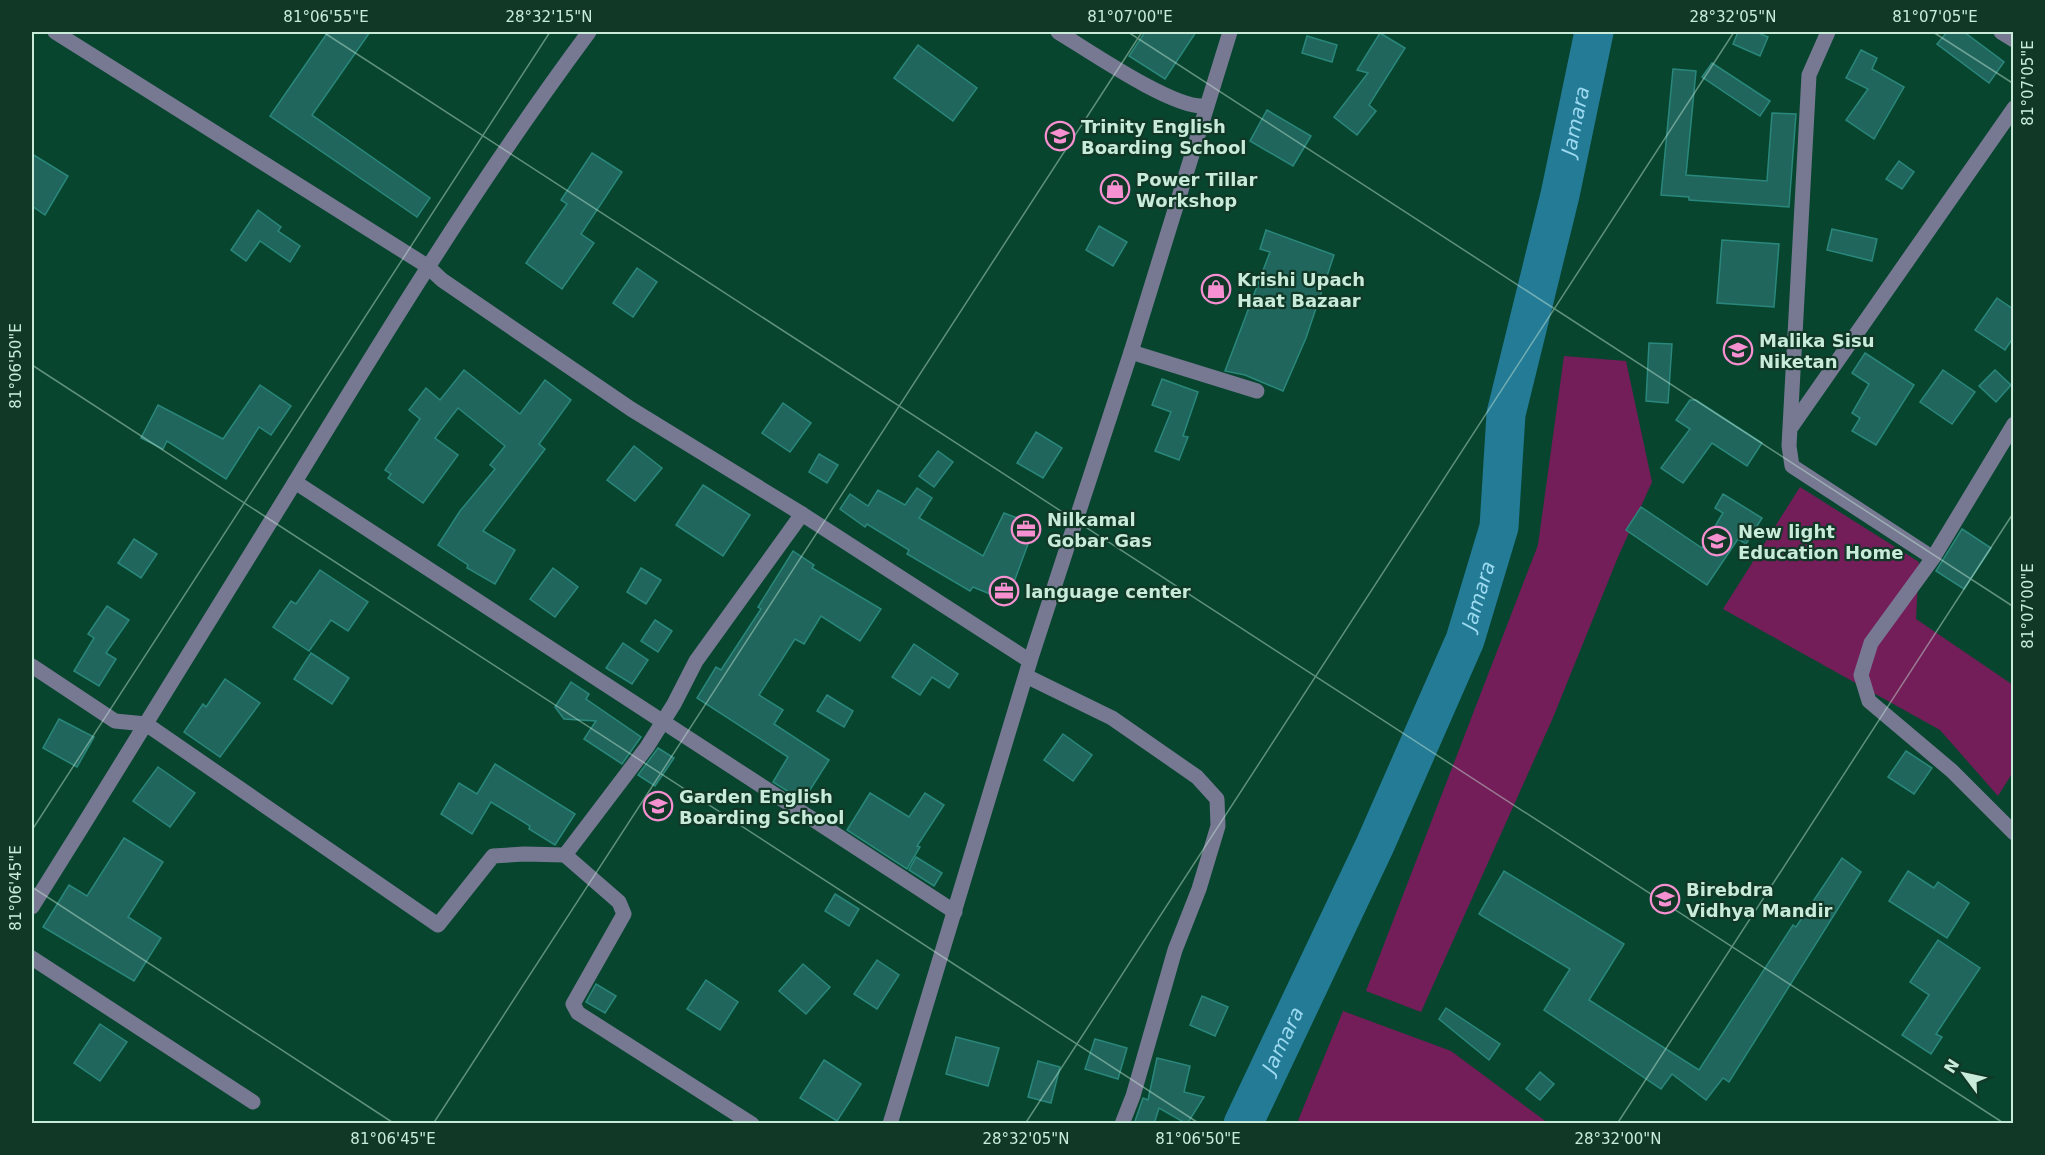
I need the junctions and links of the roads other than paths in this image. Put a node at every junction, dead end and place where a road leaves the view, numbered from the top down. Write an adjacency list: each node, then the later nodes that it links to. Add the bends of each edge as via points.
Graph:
1 (55, 32): 10 (street)
2 (589, 32): 10 (street)
3 (1058, 32): 8 (street, via 1173,98 1196,107)
4 (1230, 32): 8 (street)
5 (1828, 32): 14 (street, via 1809,75)
6 (2001, 32): 7 (street)
7 (2013, 40)
8 (1205, 106): 11 (street)
9 (2013, 108): 14 (street)
10 (427, 266): 15 (street); 16 (street, via 631,409)
11 (1131, 352): 12 (street); 19 (street)
12 (1257, 391)
13 (2013, 424): 17 (street)
14 (1792, 426): 17 (street, via 1792,466)
15 (294, 482): 20 (street); 21 (street)
16 (802, 514): 19 (street); 20 (street, via 696,661)
17 (1934, 558): 22 (street, via 1871,643 1861,675 1869,701 1952,771)
18 (32, 666): 21 (street, via 115,721)
19 (1028, 668): 25 (street); 30 (street, via 1112,718 1197,777 1217,799 1218,826)
20 (662, 723): 23 (street); 25 (street)
21 (146, 724): 23 (street, via 438,925 493,856); 24 (street)
22 (2013, 833)
23 (565, 855): 28 (street, via 619,902 624,914 573,1004 578,1013)
24 (32, 907)
25 (955, 912): 29 (street)
26 (32, 958): 27 (street)
27 (253, 1101)
28 (752, 1124)
29 (890, 1124)
30 (1122, 1124)

